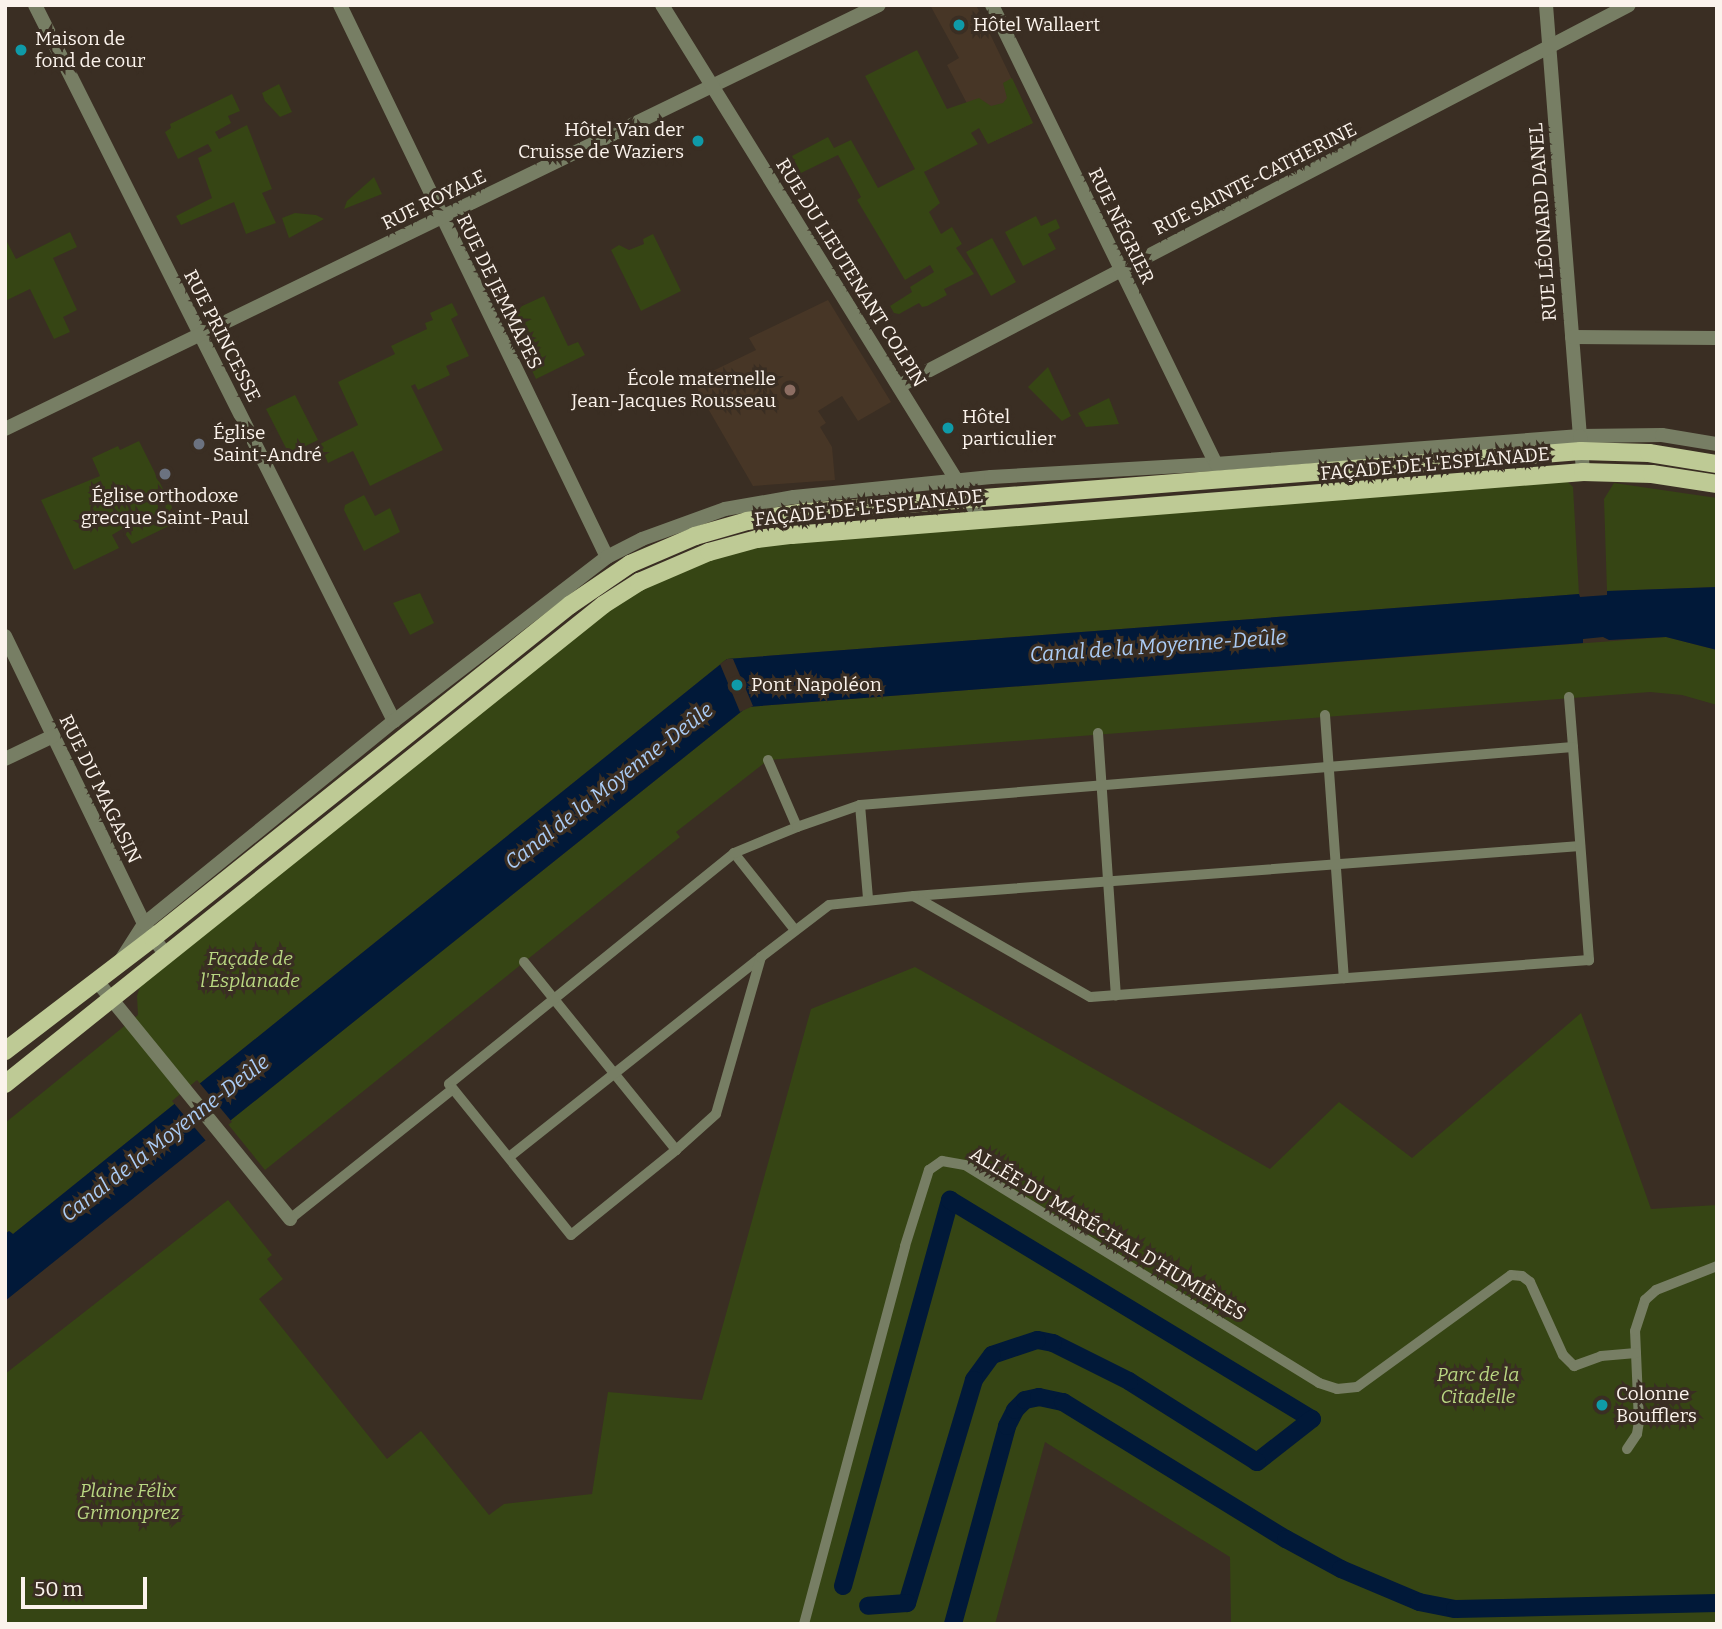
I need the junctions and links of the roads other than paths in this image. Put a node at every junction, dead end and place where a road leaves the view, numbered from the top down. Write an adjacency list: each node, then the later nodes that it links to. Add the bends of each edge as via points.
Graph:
1 (35, 5): 12 (street, RUE PRINCESSE)
2 (340, 5): 10 (street, RUE DE JEMMAPES)
3 (662, 5): 9 (street, RUE DU LIEUTENANT COLPIN)
4 (879, 5): 9 (street, RUE ROYALE)
5 (992, 5): 11 (street, RUE NÉGRIER)
6 (1546, 5): 8 (street, RUE LÉONARD DANEL)
7 (1629, 5): 8 (street, RUE SAINTE-CATHERINE)
8 (1549, 47): 11 (street, RUE SAINTE-CATHERINE); 13 (street, RUE LÉONARD DANEL)
9 (713, 86): 10 (street, RUE ROYALE); 15 (street, RUE DU LIEUTENANT COLPIN)
10 (442, 218): 12 (street, RUE ROYALE); 26 (street, RUE DE JEMMAPES)
11 (1120, 270): 15 (street, RUE SAINTE-CATHERINE); 19 (street, RUE NÉGRIER)
12 (199, 334): 16 (street, RUE ROYALE); 30 (street, RUE PRINCESSE)
13 (1572, 337): 14 (street); 17 (street, RUE LÉONARD DANEL)
14 (1717, 338)
15 (899, 386): 22 (street, RUE DU LIEUTENANT COLPIN)
16 (5, 429)
17 (1581, 444): 18 (street, via 1662,435); 19 (street, FAÇADE DE L'ESPLANADE); 20 (main road); 21 (street, RUE LÉONARD DANEL); 24 (main road, FAÇADE DE L'ESPLANADE)
18 (1717, 444)
19 (1216, 464): 22 (street, FAÇADE DE L'ESPLANADE)
20 (1717, 464)
21 (1583, 472): 23 (main road, FAÇADE DE L'ESPLANADE, via 1651,474); 25 (main road, FAÇADE DE L'ESPLANADE)
22 (958, 480): 24 (street, RUE DU LIEUTENANT COLPIN); 26 (street, FAÇADE DE L'ESPLANADE, via 741,505 676,525)
23 (1717, 484)
24 (968, 498): 25 (street, RUE DU LIEUTENANT COLPIN); 47 (main road, FAÇADE DE L'ESPLANADE, via 763,517 695,536 630,564 570,605)
25 (980, 518): 48 (main road, FAÇADE DE L'ESPLANADE, via 757,539 701,555 639,582 603,605)
26 (607, 557): 30 (street, FAÇADE DE L'ESPLANADE)
27 (5, 636): 32 (street, RUE DU MAGASIN)
28 (1569, 697): 33 (street)
29 (1325, 715): 36 (street)
30 (394, 721): 47 (street, FAÇADE DE L'ESPLANADE)
31 (1098, 733): 37 (street)
32 (53, 736): 34 (street); 47 (street, RUE DU MAGASIN)
33 (1573, 747): 36 (street); 40 (street)
34 (5, 759)
35 (768, 760): 39 (street)
36 (1329, 766): 37 (street); 42 (street)
37 (1101, 784): 38 (street); 43 (street)
38 (860, 805): 39 (street); 45 (street)
39 (797, 827): 41 (street)
40 (1580, 846): 42 (street); 51 (street, via 1589,960)
41 (734, 853): 46 (street); 54 (street)
42 (1336, 863): 43 (street); 51 (street)
43 (1108, 880): 44 (street); 53 (street)
44 (914, 896): 45 (street); 53 (street, via 1090,997)
45 (868, 899): 46 (street, via 829,905)
46 (795, 930): 49 (street)
47 (148, 931): 48 (street, RUE DU MAGASIN); 52 (main road, FAÇADE DE L'ESPLANADE, via 119,964)
48 (166, 955): 55 (main road, FAÇADE DE L'ESPLANADE)
49 (761, 957): 57 (street); 60 (street, via 716,1114)
50 (524, 962): 54 (street)
51 (1344, 978): 53 (street)
52 (96, 980): 55 (street); 56 (main road, FAÇADE DE L'ESPLANADE)
53 (1116, 995)
54 (554, 999): 57 (street); 59 (street, via 449,1084)
55 (112, 1000): 58 (main road, FAÇADE DE L'ESPLANADE); 62 (street)
56 (5, 1051)
57 (614, 1074): 60 (street); 61 (street)
58 (5, 1084)
59 (453, 1089): 61 (street); 62 (street)
60 (676, 1150): 61 (street, via 571,1235)
61 (509, 1157)
62 (290, 1219)
63 (1717, 1266): 64 (street, via 1656,1290 1645,1300 1635,1331)
64 (1636, 1353): 65 (street, via 1639,1422); 66 (street, ALLÉE DU MARÉCHAL D'HUMIÈRES, via 1601,1356 1574,1366 1563,1355 1530,1282 1511,1275 1357,1387 1337,1389 1318,1383 965,1165 942,1161 929,1170 912,1222)
65 (1627, 1449)
66 (804, 1624)

